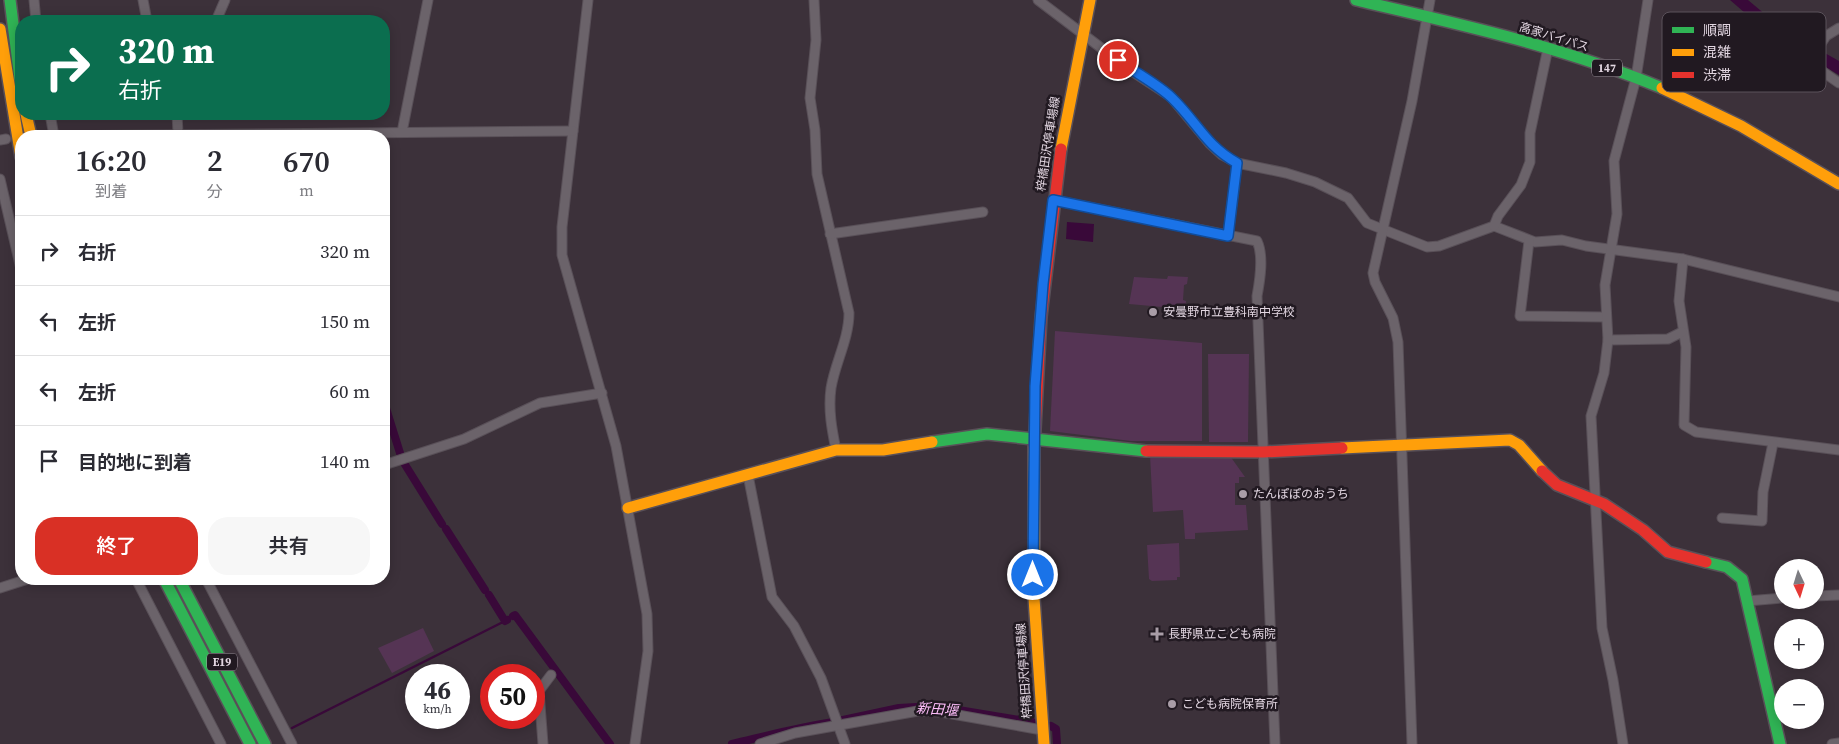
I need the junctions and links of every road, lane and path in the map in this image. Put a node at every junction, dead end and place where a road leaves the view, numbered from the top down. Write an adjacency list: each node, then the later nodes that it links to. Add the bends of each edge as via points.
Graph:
1 (10, 0): 21 (main road)
2 (34, 0): 13 (street)
3 (143, 0): 14 (street)
4 (226, 0): 15 (street)
5 (428, 0): 31 (street)
6 (588, 0): 29 (street)
7 (814, 0): 39 (street, via 816,40 810,98 819,189)
8 (1038, 0): 19 (street)
9 (1090, 0): 19 (main road, 梓橋田沢停車場線)
10 (1356, 0): 16 (main road, 高家バイパス / 147)
11 (1430, 0): 16 (street)
12 (1648, 0): 24 (street)
13 (35, 15)
14 (146, 15)
15 (219, 15)
16 (1428, 17): 22 (main road, 高家バイパス / 147); 38 (street)
17 (1839, 28): 20 (street)
18 (0, 29): 28 (main road)
19 (1082, 32): 32 (street, via 1171,97 1210,144); 35 (main road, 梓橋田沢停車場線)
20 (1826, 36)
21 (15, 39)
22 (1548, 48): 24 (main road, 高家バイパス / 147); 37 (street, via 1530,134 1530,162 1521,185)
23 (1826, 75): 25 (street)
24 (1636, 78): 26 (main road, 高家バイパス / 147); 43 (street, via 1616,152 1613,172 1617,214)
25 (1839, 83)
26 (1662, 90)
27 (1665, 92): 34 (main road, 高家バイパス / 147, via 1745,130)
28 (16, 130)
29 (572, 131): 31 (street); 49 (street, via 562,255)
30 (390, 132): 31 (street)
31 (402, 132)
32 (1237, 163): 38 (street, via 1315,182 1348,198 1362,219); 40 (street)
33 (0, 179): 42 (street)
34 (1839, 184)
35 (1053, 200): 40 (street); 50 (main road, 梓橋田沢停車場線, via 1039,330)
36 (983, 212): 39 (street)
37 (1494, 226): 38 (street, via 1433,248); 41 (street)
38 (1382, 231): 52 (street, via 1373,273 1396,330)
39 (830, 234): 53 (street, via 849,313 849,326 831,388 830,411)
40 (1228, 236): 55 (street, via 1257,241 1260,248 1257,296)
41 (1530, 241): 43 (street, via 1562,240); 46 (street, via 1520,316)
42 (15, 243)
43 (1610, 249): 44 (street); 46 (street, via 1605,272)
44 (1683, 259): 45 (street); 47 (street, via 1679,301)
45 (1839, 297)
46 (1606, 317): 48 (street)
47 (1682, 332): 48 (street, via 1668,339); 51 (street, via 1686,347 1684,426 1696,432)
48 (1608, 340): 58 (street, via 1604,373 1591,416)
49 (602, 394): 56 (street, via 540,403 464,439); 59 (street)
50 (1033, 440): 53 (main road, via 987,434 883,450); 55 (main road, via 1070,442 1130,452); 73 (main road, 梓橋田沢停車場線, via 1033,575)
51 (1773, 443): 54 (street); 60 (street, via 1763,492 1762,521)
52 (1402, 445): 55 (main road); 58 (main road, via 1514,441 1557,485); 85 (street)
53 (836, 450): 57 (main road)
54 (1839, 450)
55 (1263, 452): 84 (street)
56 (390, 463)
57 (748, 475): 59 (main road); 72 (street, via 772,597 794,626 821,678)
58 (1596, 499): 70 (main road, via 1643,530 1668,552 1727,567 1742,579); 86 (street, via 1602,628)
59 (628, 508): 80 (street, via 648,614 646,669)
60 (1722, 518)
61 (15, 583): 66 (street)
62 (139, 585): 75 (street)
63 (167, 585): 76 (main road, E19)
64 (182, 585): 77 (main road, E19)
65 (209, 585): 78 (street)
66 (0, 588)
67 (1839, 595): 68 (street)
68 (1824, 596)
69 (1774, 599): 70 (street)
70 (1747, 601): 87 (main road)
71 (551, 675): 79 (street, via 539,691)
72 (840, 726): 73 (street, via 907,712 928,711); 81 (street, via 795,733); 82 (street)
73 (1042, 730): 83 (main road, 梓橋田沢停車場線)
74 (1839, 742): 88 (street)
75 (221, 744)
76 (250, 744)
77 (265, 744)
78 (292, 744)
79 (543, 744)
80 (635, 744)
81 (760, 744)
82 (845, 744)
83 (1044, 744)
84 (1275, 744)
85 (1412, 744)
86 (1623, 744)
87 (1780, 744)
88 (1834, 744)

